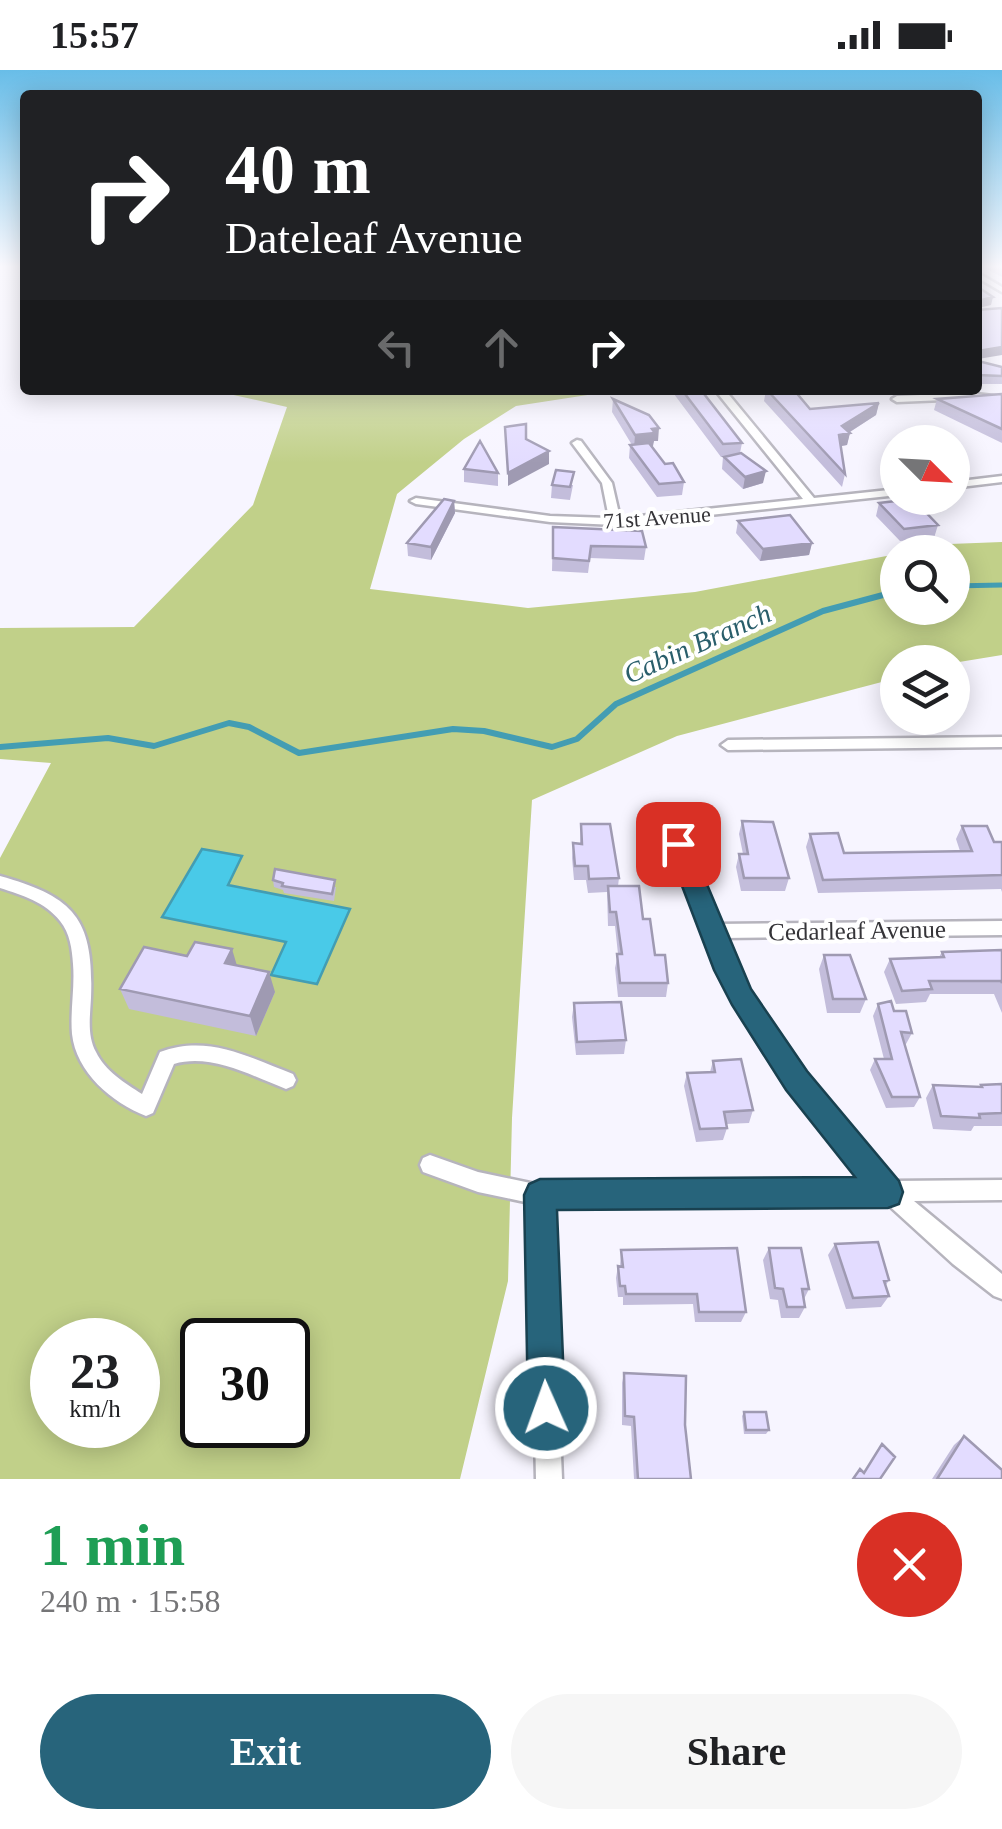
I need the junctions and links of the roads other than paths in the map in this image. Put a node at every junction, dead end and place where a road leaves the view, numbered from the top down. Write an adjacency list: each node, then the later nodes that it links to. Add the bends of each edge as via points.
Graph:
1 (724, 395): 9 (street)
2 (897, 399): 3 (street)
3 (1002, 400)
4 (577, 443): 10 (street, via 607,484)
5 (1002, 479): 6 (street)
6 (970, 483)
7 (880, 494): 9 (street, 71st Avenue)
8 (416, 501): 10 (street, 71st Avenue)
9 (812, 502): 10 (street, 71st Avenue)
10 (615, 522)
11 (1002, 742): 12 (street)
12 (728, 745)
13 (678, 844): 16 (street)
14 (0, 882): 17 (street, via 42,896 72,919 83,950 85,1051 112,1086 146,1107 167,1058 189,1052)
15 (1002, 928): 16 (street, Cedarleaf Avenue)
16 (711, 932): 20 (street, via 763,1032)
17 (286, 1080)
18 (430, 1165): 21 (street)
19 (1002, 1190): 20 (street)
20 (888, 1192): 21 (street); 22 (street)
21 (540, 1195): 23 (street)
22 (1002, 1288)
23 (549, 1479)

